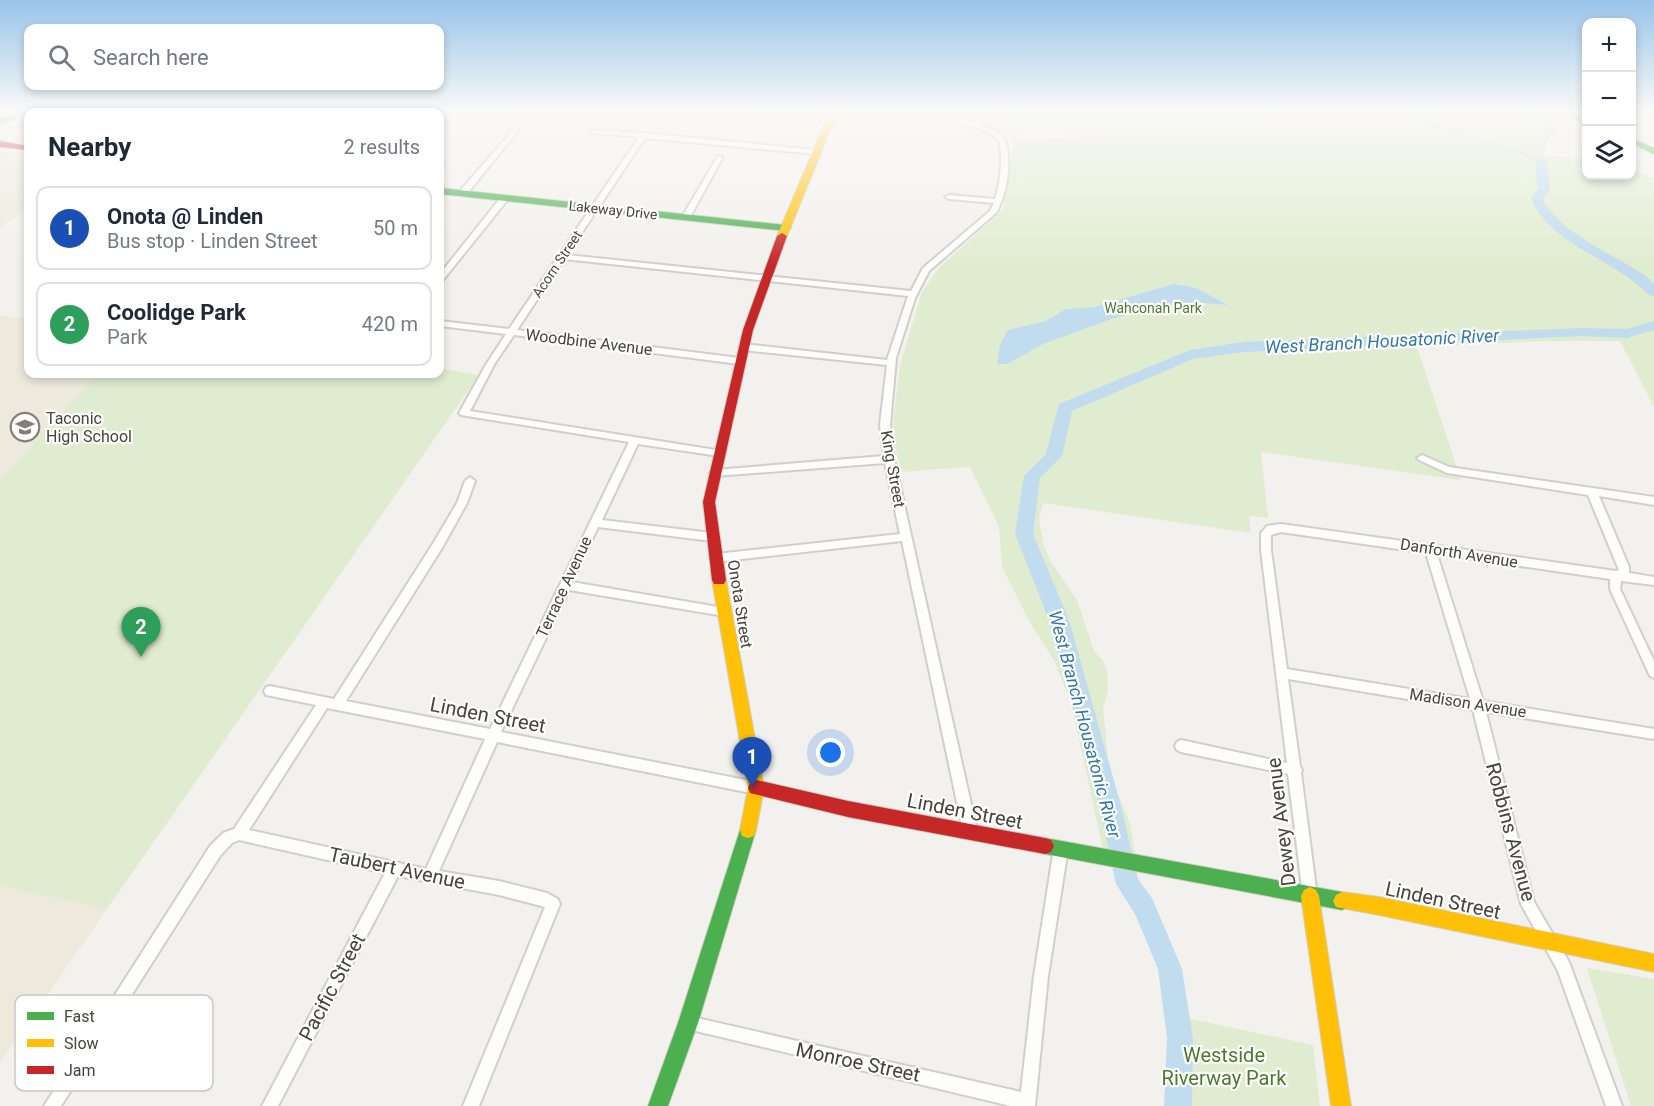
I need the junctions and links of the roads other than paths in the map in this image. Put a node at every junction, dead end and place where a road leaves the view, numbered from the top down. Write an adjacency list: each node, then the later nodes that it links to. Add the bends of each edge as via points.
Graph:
1 (489, 163): 7 (street)
2 (625, 163): 11 (street, Acorn Street)
3 (717, 163): 12 (street)
4 (812, 163): 13 (street, Onota Street)
5 (1003, 163): 10 (street)
6 (444, 192): 7 (street, Lakeway Drive)
7 (463, 194): 9 (street, Lakeway Drive)
8 (949, 197): 10 (street)
9 (505, 198): 11 (street, Lakeway Drive); 15 (street)
10 (999, 201): 17 (street, King Street, via 993,212 926,270)
11 (595, 207): 12 (street, Lakeway Drive); 14 (street, Acorn Street)
12 (686, 217): 13 (street, Lakeway Drive)
13 (786, 228): 16 (street, Onota Street)
14 (562, 257): 16 (street); 19 (street, Acorn Street)
15 (444, 273)
16 (767, 280): 17 (street, via 834,283); 20 (street, Onota Street)
17 (913, 294): 22 (street, King Street)
18 (444, 324): 19 (street, Woodbine Avenue)
19 (511, 332): 21 (street, Woodbine Avenue); 23 (street, Acorn Street, via 464,413)
20 (743, 347): 21 (street, Onota Street); 22 (street)
21 (739, 361): 24 (street, Onota Street)
22 (891, 363): 26 (street, King Street, via 885,425)
23 (635, 440): 24 (street); 31 (street, Terrace Avenue)
24 (719, 453): 27 (street, Onota Street)
25 (1422, 458): 29 (street, via 1447,470)
26 (889, 459): 27 (street); 34 (street, King Street)
27 (716, 472): 33 (street, Onota Street, via 709,502)
28 (470, 481): 44 (street, via 438,545)
29 (1593, 492): 30 (street); 37 (street, via 1624,567)
30 (1654, 501)
31 (594, 523): 33 (street); 39 (street, Terrace Avenue)
32 (1266, 534): 35 (street, Danforth Avenue, via 1281,528); 41 (street, Dewey Avenue)
33 (712, 537): 36 (street, Onota Street)
34 (907, 537): 36 (street); 51 (street, King Street)
35 (1430, 548): 37 (street, Danforth Avenue); 45 (street, Robbins Avenue)
36 (716, 558): 40 (street, Onota Street)
37 (1616, 576): 38 (street, Danforth Avenue); 42 (street, via 1615,589)
38 (1654, 581)
39 (565, 585): 40 (street); 47 (street, Terrace Avenue)
40 (724, 612): 50 (street, Onota Street)
41 (1282, 673): 45 (street, Madison Avenue); 49 (street, Dewey Avenue)
42 (1654, 673)
43 (270, 692): 44 (street, Linden Street)
44 (331, 703): 47 (street, Linden Street); 52 (street)
45 (1478, 705): 46 (street, Madison Avenue); 57 (street, Robbins Avenue, via 1528,904)
46 (1654, 734)
47 (493, 736): 50 (street, Linden Street); 55 (street, Terrace Avenue)
48 (1181, 746): 49 (street)
49 (1296, 771): 56 (street, Dewey Avenue)
50 (756, 788): 51 (street, Linden Street); 60 (street, Onota Street, via 752,818)
51 (970, 831): 53 (street, Linden Street)
52 (239, 834): 54 (street, Taubert Avenue); 59 (street, via 228,838 215,851)
53 (1061, 848): 56 (street, Linden Street); 62 (street, via 1041,976)
54 (395, 869): 55 (street, Taubert Avenue); 64 (street, Pacific Street)
55 (430, 876): 65 (street, Taubert Avenue, via 499,888 553,904)
56 (1310, 897): 57 (street, Linden Street, via 1379,906); 67 (street, Dewey Avenue)
57 (1551, 943): 58 (street, Linden Street); 68 (street, Robbins Avenue, via 1581,1008)
58 (1654, 963)
59 (123, 995)
60 (688, 1023): 62 (street, Monroe Street); 66 (street, Onota Street)
61 (62, 1091): 63 (street)
62 (1028, 1104)
63 (52, 1106)
64 (270, 1106)
65 (471, 1106)
66 (658, 1106)
67 (1341, 1106)
68 (1614, 1106)

